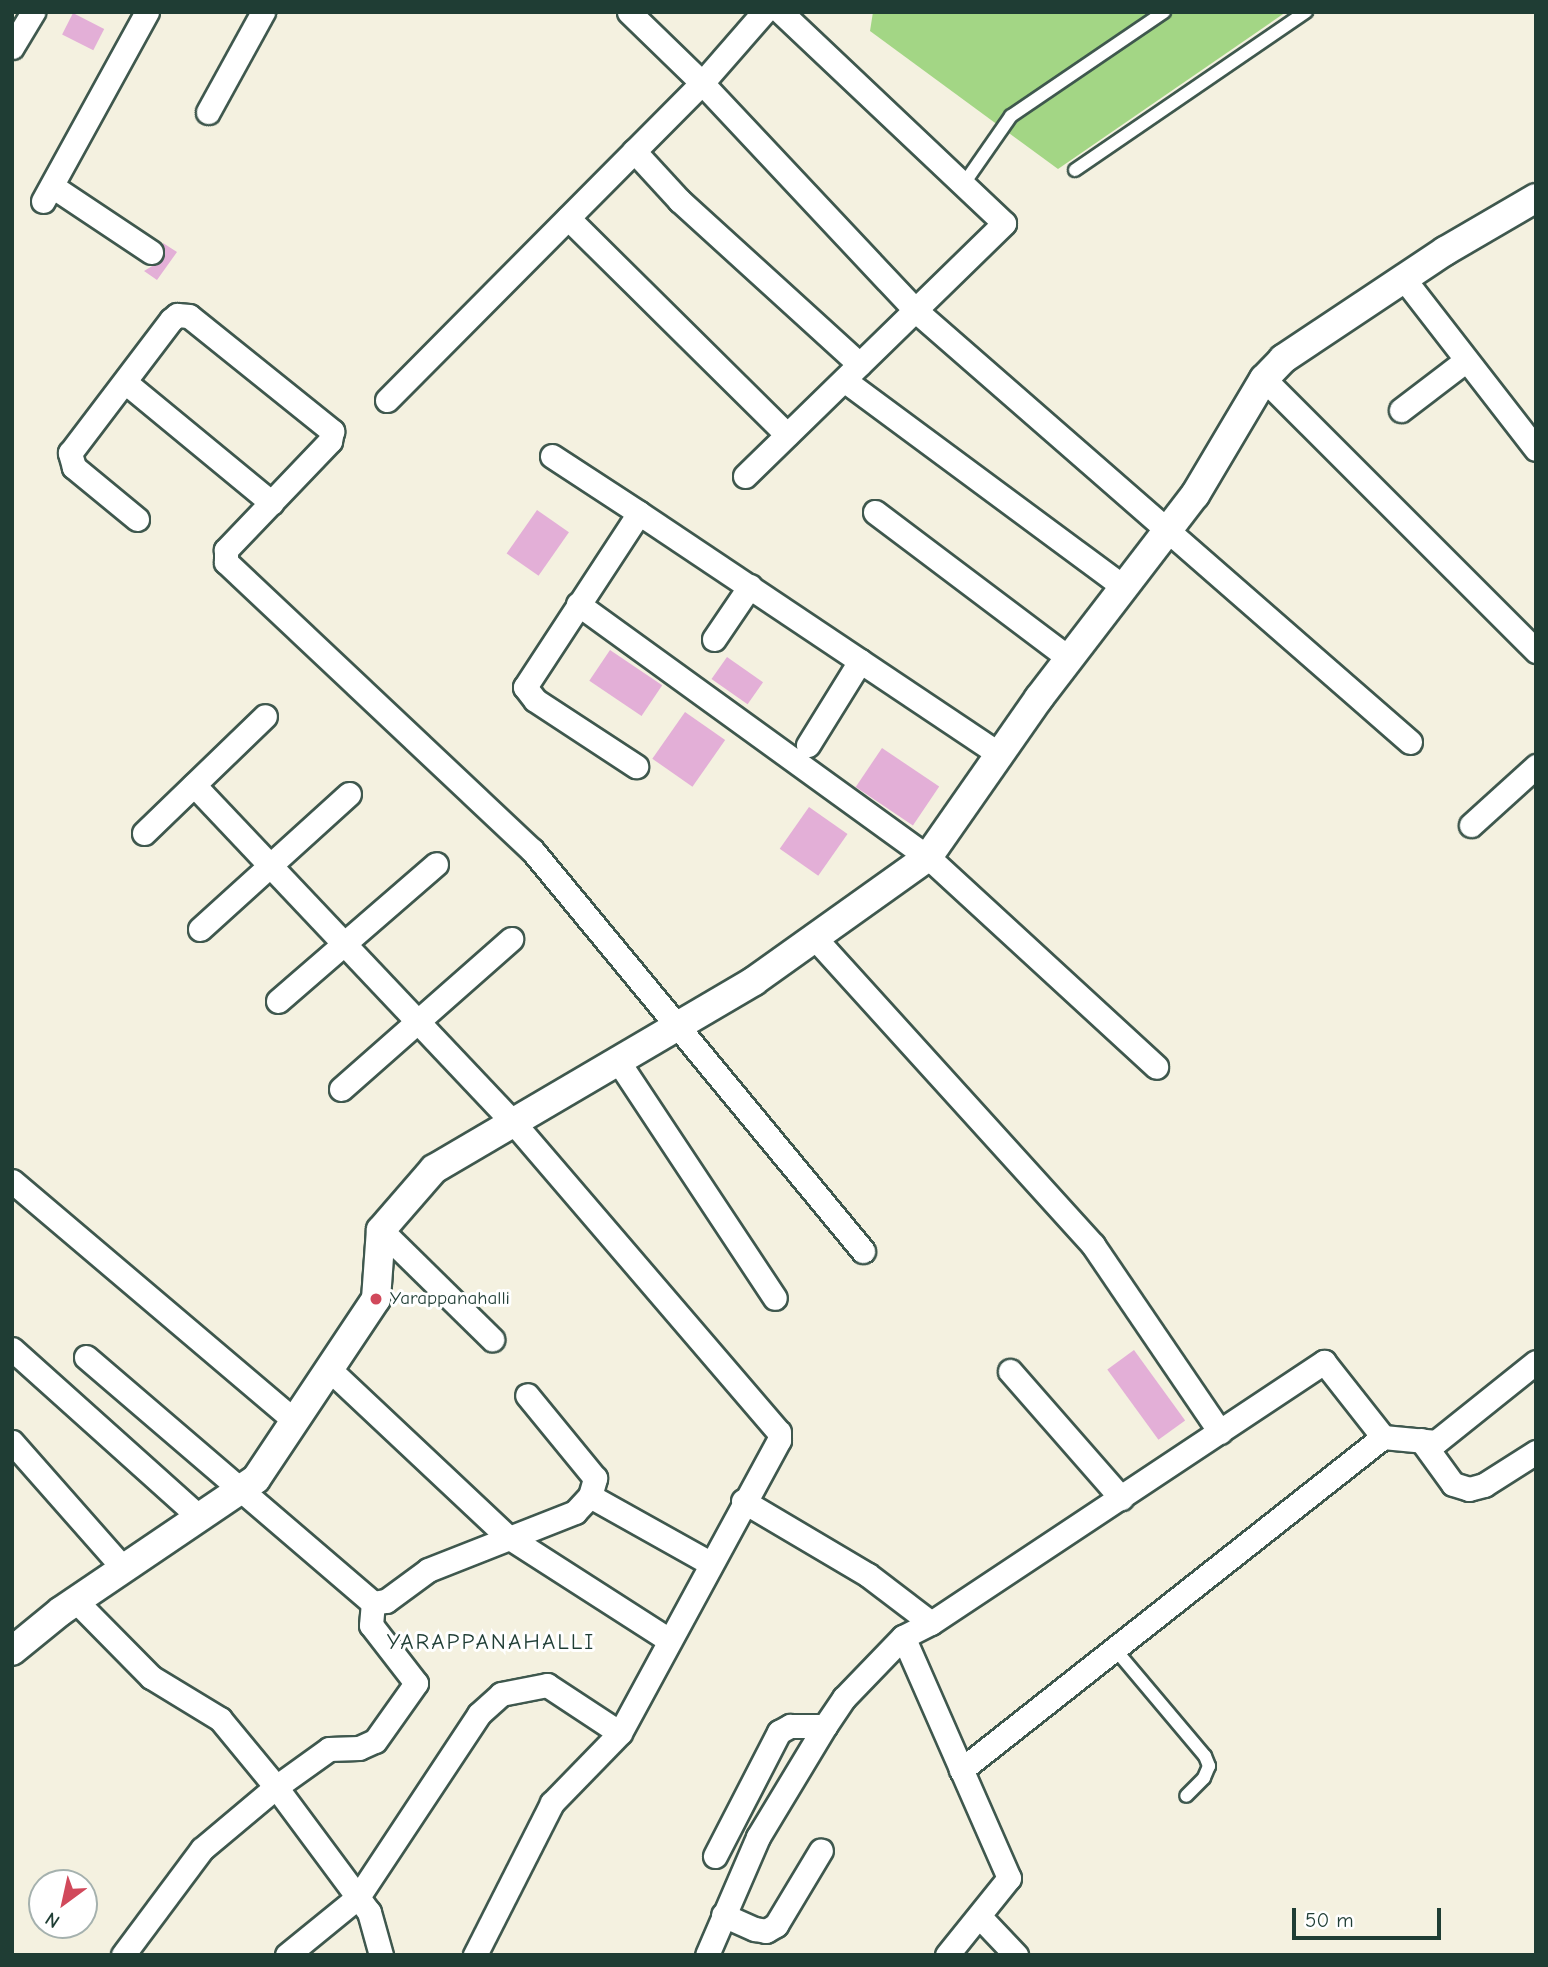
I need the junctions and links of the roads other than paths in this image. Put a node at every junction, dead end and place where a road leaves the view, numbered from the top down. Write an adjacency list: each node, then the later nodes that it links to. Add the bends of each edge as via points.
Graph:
1 (33, 12): 9 (street)
2 (147, 12): 17 (street, via 48,194)
3 (263, 12): 11 (street)
4 (629, 12): 10 (street)
5 (764, 12): 10 (street)
6 (781, 12): 14 (street)
7 (1164, 12): 14 (lane, via 1011,116)
8 (1306, 12): 13 (lane)
9 (12, 47)
10 (702, 83): 12 (street); 19 (street)
11 (208, 112)
12 (634, 151): 16 (street); 21 (street)
13 (1075, 170)
14 (963, 185): 19 (street, via 1004,223)
15 (1536, 198): 18 (street)
16 (568, 218): 24 (street); 26 (street)
17 (151, 252)
18 (1404, 279): 20 (street); 22 (street, via 1283,359)
19 (915, 310): 21 (street); 34 (street)
20 (1465, 361): 25 (street); 27 (street)
21 (851, 372): 26 (street); 36 (street)
22 (1264, 379): 34 (street); 39 (street)
23 (125, 382): 30 (street); 30 (street, via 171,320 177,315 189,316 329,426 330,441); 33 (street, via 69,460)
24 (387, 400)
25 (1401, 410)
26 (787, 435): 29 (street)
27 (1536, 449)
28 (552, 456): 32 (street)
29 (745, 476)
30 (272, 503): 61 (street, via 226,550 226,562 533,850)
31 (876, 512): 40 (street)
32 (639, 513): 35 (street); 37 (street)
33 (137, 519)
34 (1169, 529): 36 (street); 43 (street)
35 (750, 586): 38 (street); 41 (street)
36 (1124, 587): 40 (street)
37 (578, 604): 46 (street, via 525,687 535,699); 52 (street)
38 (715, 639)
39 (1536, 650)
40 (1069, 658): 45 (street)
41 (860, 661): 44 (street); 45 (street)
42 (265, 716): 48 (street)
43 (1410, 742)
44 (808, 745)
45 (1000, 755): 52 (street)
46 (636, 766)
47 (1536, 766): 50 (street)
48 (194, 785): 51 (street); 54 (street)
49 (349, 794): 54 (street)
50 (1471, 825)
51 (144, 833)
52 (928, 857): 56 (street); 63 (street)
53 (436, 864): 58 (street)
54 (270, 865): 55 (street); 58 (street)
55 (200, 929)
56 (813, 936): 61 (street, via 754,981); 78 (street, via 1093,1245)
57 (511, 939): 60 (street)
58 (344, 944): 59 (street); 60 (street)
59 (278, 1001)
60 (418, 1021): 64 (street); 65 (street)
61 (679, 1025): 62 (street); 68 (street)
62 (618, 1061): 65 (street); 69 (street)
63 (1156, 1067)
64 (341, 1089)
65 (513, 1122): 67 (street, via 434,1169); 86 (street, via 773,1422 779,1440)
66 (12, 1181): 77 (street)
67 (381, 1230): 70 (street); 74 (street, via 376,1299)
68 (863, 1251)
69 (775, 1298)
70 (492, 1339)
71 (12, 1349): 87 (street)
72 (86, 1357): 83 (street)
73 (1536, 1362): 80 (street, via 1437,1442)
74 (329, 1368): 77 (street); 88 (street)
75 (1010, 1371): 85 (street)
76 (527, 1395): 84 (street, via 595,1478)
77 (295, 1421): 83 (street, via 256,1479)
78 (1220, 1432): 79 (street, via 1324,1362); 85 (street)
79 (1384, 1437): 80 (street); 96 (street)
80 (1421, 1440): 82 (street, via 1453,1484 1468,1489 1484,1486)
81 (12, 1441): 90 (street)
82 (1536, 1452)
83 (241, 1489): 87 (street); 92 (street)
84 (590, 1496): 88 (street, via 575,1512); 89 (street)
85 (1121, 1498): 93 (street)
86 (743, 1501): 89 (street); 93 (street, via 868,1576)
87 (199, 1517): 90 (street)
88 (508, 1536): 92 (street, via 428,1570 386,1601); 95 (street)
89 (710, 1563): 95 (street)
90 (124, 1569): 91 (street)
91 (76, 1601): 97 (street); 101 (street, via 151,1677 220,1719)
92 (373, 1603): 101 (street, via 371,1625 416,1684 375,1741 359,1748 329,1749)
93 (931, 1623): 94 (street)
94 (903, 1637): 98 (street, via 844,1698); 100 (street)
95 (669, 1640): 99 (street)
96 (1114, 1648): 100 (street); 102 (lane, via 1205,1756 1209,1766 1204,1778)
97 (12, 1651)
98 (825, 1726): 104 (street, via 790,1726 779,1732); 106 (street, via 758,1838)
99 (620, 1733): 105 (street, via 547,1685 500,1694 479,1714); 111 (street, via 552,1803)
100 (961, 1770): 107 (street, via 1009,1878)
101 (276, 1787): 105 (street); 108 (street, via 202,1849)
102 (1185, 1796)
103 (821, 1850): 106 (street, via 776,1924 766,1931)
104 (715, 1856)
105 (358, 1897): 109 (street); 110 (street, via 369,1912)
106 (723, 1915): 112 (street)
107 (979, 1916): 113 (street); 114 (street)
108 (123, 1955)
109 (287, 1955)
110 (381, 1955)
111 (475, 1955)
112 (707, 1955)
113 (947, 1955)
114 (1016, 1955)

